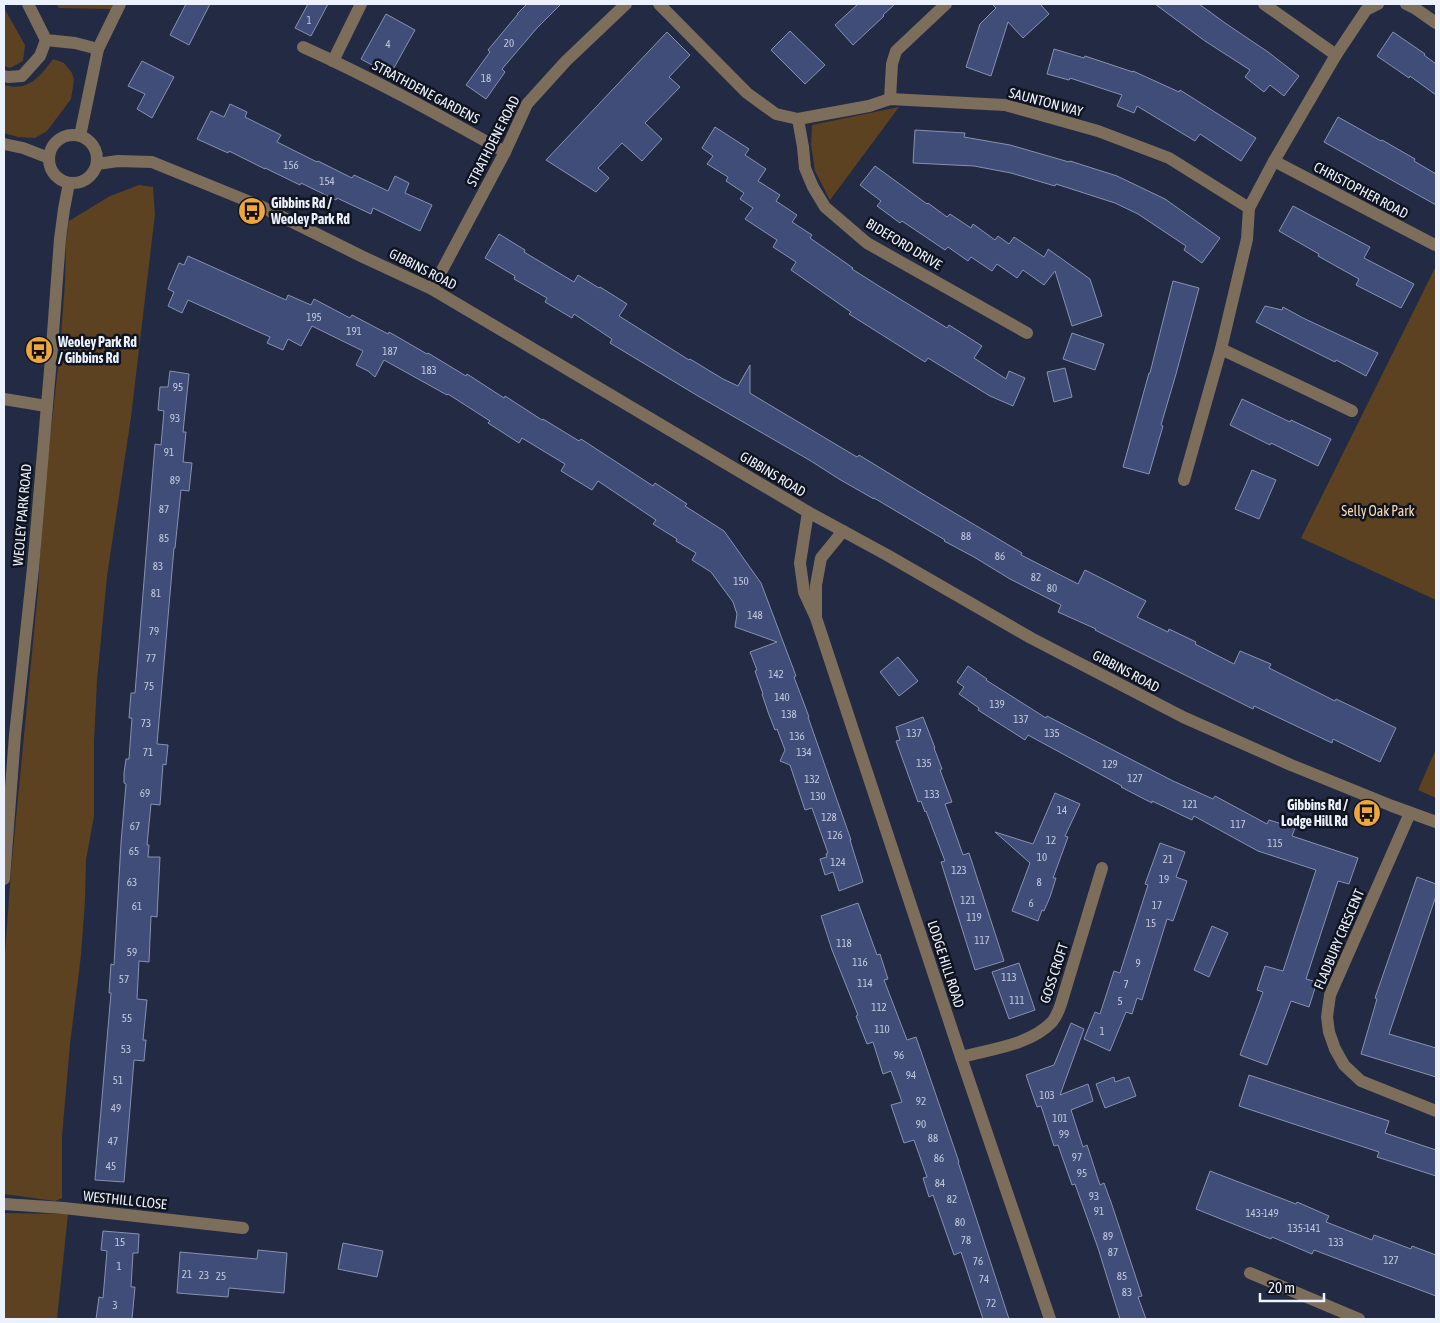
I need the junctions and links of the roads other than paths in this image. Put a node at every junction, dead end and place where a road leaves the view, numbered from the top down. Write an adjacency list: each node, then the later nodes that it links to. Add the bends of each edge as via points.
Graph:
1 (28, 4): 11 (street)
2 (120, 4): 13 (street)
3 (361, 4): 15 (street)
4 (626, 4): 21 (street, STRATHDENE ROAD, via 566,61 527,104)
5 (659, 4): 18 (street, SAUNTON WAY, via 747,93 776,114)
6 (946, 4): 17 (street, via 896,51)
7 (1264, 4): 14 (street)
8 (1378, 4): 14 (street, via 1366,10)
9 (1406, 4): 10 (street)
10 (1436, 23)
11 (46, 40): 13 (street, via 75,43); 16 (street, via 40,56 22,76)
12 (303, 47): 15 (street, STRATHDENE GARDENS)
13 (98, 50): 19 (street)
14 (1336, 55): 23 (street)
15 (333, 61): 21 (street, STRATHDENE GARDENS, via 431,110)
16 (4, 76)
17 (890, 99): 18 (street, SAUNTON WAY); 26 (street, SAUNTON WAY, via 1005,105 1098,131 1169,158)
18 (798, 119): 29 (street, BIDEFORD DRIVE, via 805,168 824,206 867,243)
19 (80, 136): 22 (street, via 59,139 53,144); 24 (street, via 95,150)
20 (4, 144): 22 (street)
21 (505, 152): 28 (street, STRATHDENE ROAD)
22 (49, 158): 25 (street, via 52,171)
23 (1274, 161): 26 (street); 27 (street, CHRISTOPHER ROAD)
24 (97, 164): 25 (street, via 83,181); 28 (street, GIBBINS ROAD, via 152,162 260,206)
25 (69, 183): 32 (street, WEOLEY PARK ROAD, via 60,239)
26 (1249, 208): 30 (street, via 1247,239)
27 (1435, 245)
28 (432, 289): 35 (street, GIBBINS ROAD)
29 (1027, 333)
30 (1221, 349): 33 (street); 34 (street)
31 (4, 399): 32 (street)
32 (46, 406): 41 (street, WEOLEY PARK ROAD)
33 (1352, 411)
34 (1184, 480)
35 (808, 512): 36 (street, GIBBINS ROAD); 37 (street, LODGE HILL ROAD, via 800,564 804,592)
36 (843, 531): 37 (street, LODGE HILL ROAD, via 820,558); 38 (street, GIBBINS ROAD, via 1031,638 1158,705 1291,765)
37 (816, 618): 42 (street, LODGE HILL ROAD)
38 (1410, 813): 39 (street, GIBBINS ROAD); 43 (street, FLADBURY CRESCENT, via 1330,996 1327,1017 1335,1049 1344,1065 1361,1081)
39 (1436, 822)
40 (1102, 868): 42 (street, GOSS CROFT, via 1053,1021 1016,1043)
41 (4, 879)
42 (961, 1057): 47 (street, LODGE HILL ROAD)
43 (1436, 1110)
44 (4, 1204): 45 (street, WESTHILL CLOSE)
45 (243, 1228)
46 (1250, 1273): 48 (street)
47 (1050, 1319)
48 (1359, 1319)

